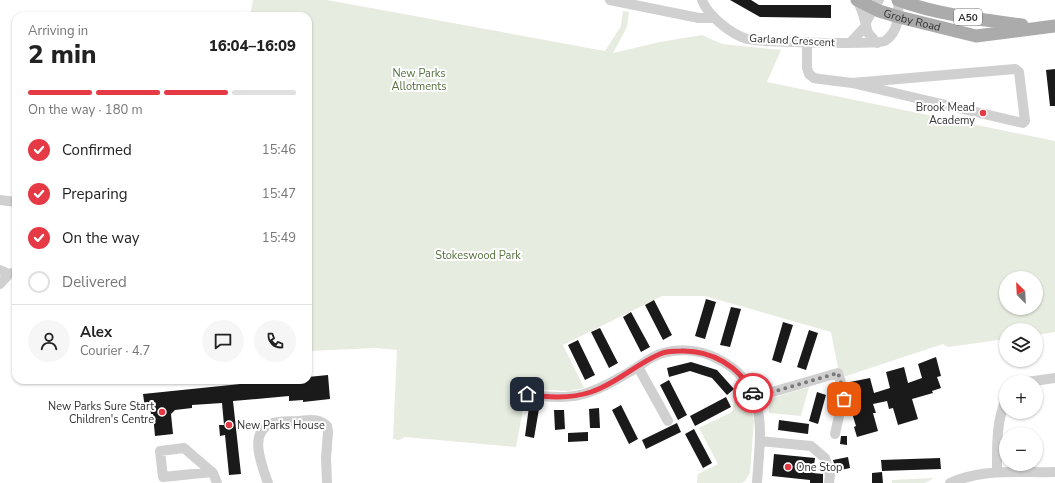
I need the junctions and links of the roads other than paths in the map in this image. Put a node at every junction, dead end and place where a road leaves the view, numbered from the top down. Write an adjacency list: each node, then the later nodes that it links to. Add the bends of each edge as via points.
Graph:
1 (610, 0): 7 (street, via 699,18)
2 (702, 0): 7 (street, Garland Crescent)
3 (898, 0): 6 (street); 10 (main road, Groby Road / A50, via 981,20)
4 (857, 1): 5 (main road, Groby Road / A50); 9 (street)
5 (877, 4): 6 (main road, Groby Road / A50); 9 (street, Garland Crescent)
6 (899, 17): 10 (main road, Groby Road / A50, via 976,36); 13 (street, via 895,31 884,42)
7 (714, 18): 11 (street, Garland Crescent, via 748,39)
8 (1055, 26): 10 (main road, Groby Road / A50)
9 (865, 27): 12 (street, Garland Crescent); 13 (street)
10 (1040, 27)
11 (807, 42): 12 (street, Garland Crescent); 14 (street, via 809,74 814,78)
12 (850, 43): 13 (street, Garland Crescent)
13 (877, 43)
14 (852, 84): 14 (street, via 1015,69 1018,72 1025,121 1023,123)
15 (0, 200): 16 (street)
16 (12, 202)
17 (8, 272): 18 (street)
18 (0, 284)
19 (638, 367): 22 (street, via 614,382 575,397); 23 (street, via 662,353 686,350 705,353 726,362 745,380); 25 (street)
20 (1055, 378): 21 (street)
21 (1043, 380)
22 (527, 394)
23 (755, 397): 26 (street, via 838,373 844,399); 27 (street, via 760,423)
24 (1001, 419): 29 (street)
25 (668, 422)
26 (835, 434)
27 (760, 441): 34 (street); 35 (street, via 811,446 824,458 830,475)
28 (212, 472): 28 (street, via 184,448 160,451 163,477); 31 (street)
29 (997, 472): 30 (street); 36 (street, via 967,476)
30 (1055, 472)
31 (217, 483)
32 (268, 483): 33 (street, via 259,454 258,439 263,430 275,422 317,420 327,426 328,432)
33 (327, 483)
34 (757, 483)
35 (829, 483)
36 (950, 483)

